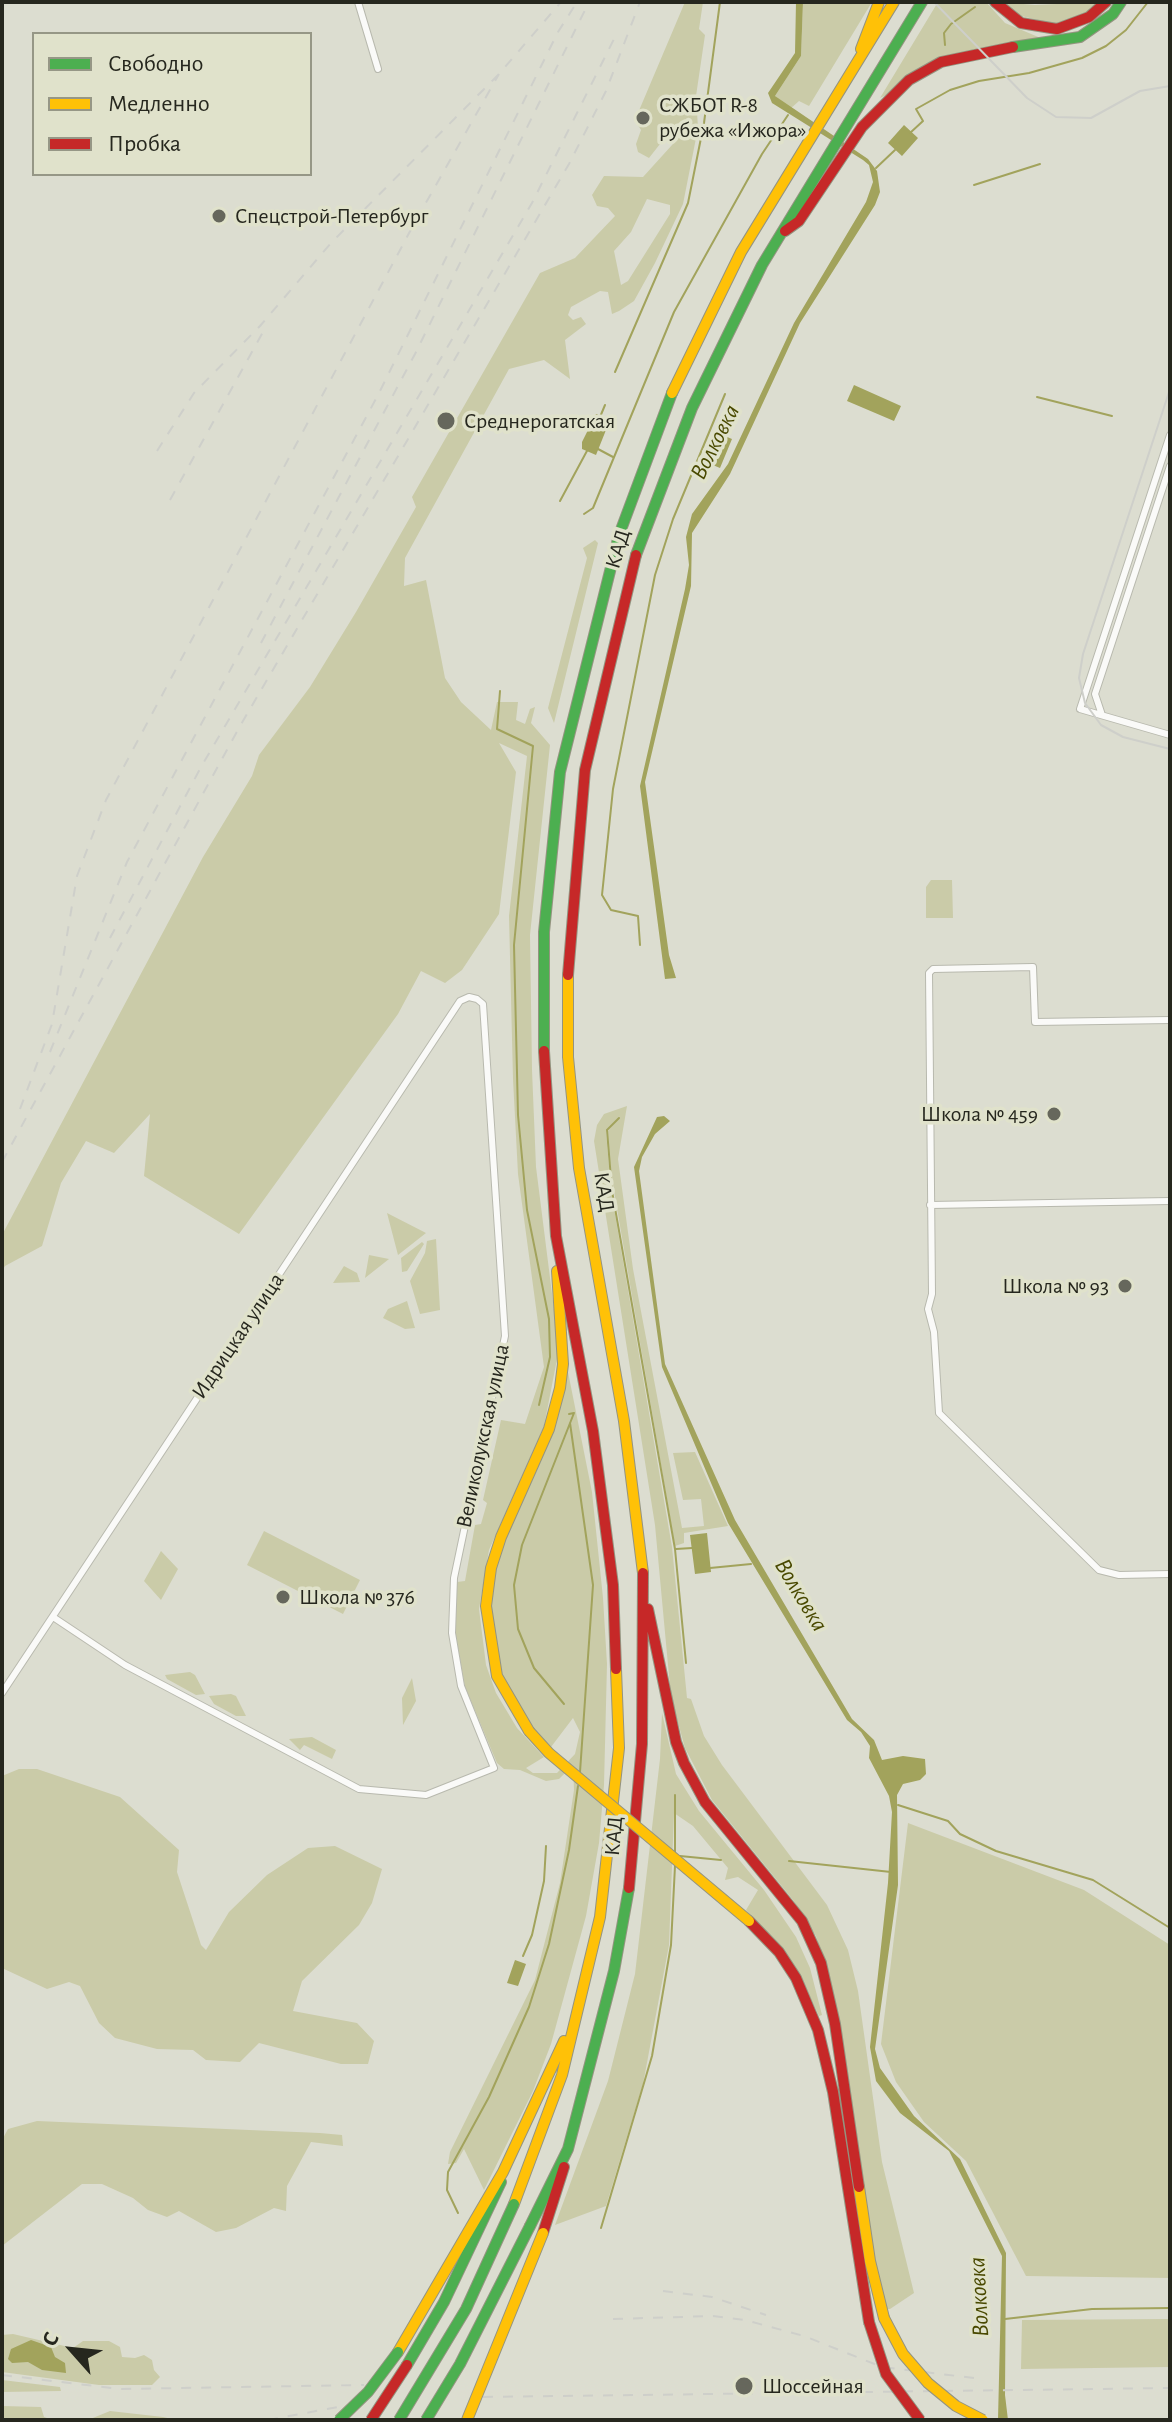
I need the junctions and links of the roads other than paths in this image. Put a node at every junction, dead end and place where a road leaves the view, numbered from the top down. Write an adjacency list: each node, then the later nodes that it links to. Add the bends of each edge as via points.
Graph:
1 (358, 2): 9 (street)
2 (879, 2): 8 (main road)
3 (894, 2): 8 (main road, КАД)
4 (922, 2): 10 (main road, КАД)
5 (995, 2): 6 (main road, via 1021,23 1057,29 1089,17)
6 (1106, 2)
7 (1121, 2): 10 (main road, via 1080,37 973,53 925,69 888,98 856,135 799,221)
8 (856, 62): 19 (main road, КАД, via 728,276 671,396 619,535 579,688 560,772 544,932 544,1060)
9 (378, 69)
10 (780, 236): 21 (main road, КАД, via 692,408 640,542 588,756 575,858 568,1057 579,1168 626,1435)
11 (1170, 435): 13 (street, via 1080,709)
12 (1170, 466): 13 (street, via 1095,694)
13 (1102, 715): 14 (street)
14 (1170, 735)
15 (483, 1004): 22 (street, Идрицкая улица, via 469,997 460,1001); 22 (street, Великолукская улица, via 505,1336 454,1578 452,1633 461,1686 494,1768 426,1795 359,1789 125,1665)
16 (1170, 1020): 18 (street, via 1035,1022 1033,967 933,969)
17 (1170, 1201): 18 (street)
18 (930, 1205): 20 (street, via 928,1309 941,1418 1099,1570)
19 (556, 1236): 24 (main road, КАД, via 601,1486 613,1585 619,1733 607,1871); 32 (main road, bridge, via 560,1388 549,1429 491,1568 487,1629 497,1676 529,1731 549,1753 749,1921 796,1978 818,2030 833,2092 869,2322 886,2374)
20 (1170, 1574)
21 (645, 1603): 25 (main road, КАД, via 642,1744 629,1886 614,1971); 33 (main road, bridge, via 684,1763 705,1802 802,1921 821,1963 882,2311 903,2354 922,2377 956,2406)
22 (53, 1617): 23 (street, Идрицкая улица)
23 (2, 1693)
24 (582, 1997): 26 (main road); 29 (main road, КАД, bridge, via 562,2075 514,2204 466,2309)
25 (568, 2149): 30 (main road, КАД, bridge, via 460,2364); 31 (main road, bridge, via 561,2186)
26 (493, 2195): 27 (main road, bridge, via 390,2364); 28 (main road, bridge, via 444,2302)
27 (339, 2420)
28 (371, 2420)
29 (399, 2420)
30 (426, 2420)
31 (467, 2420)
32 (920, 2420)
33 (983, 2420)

